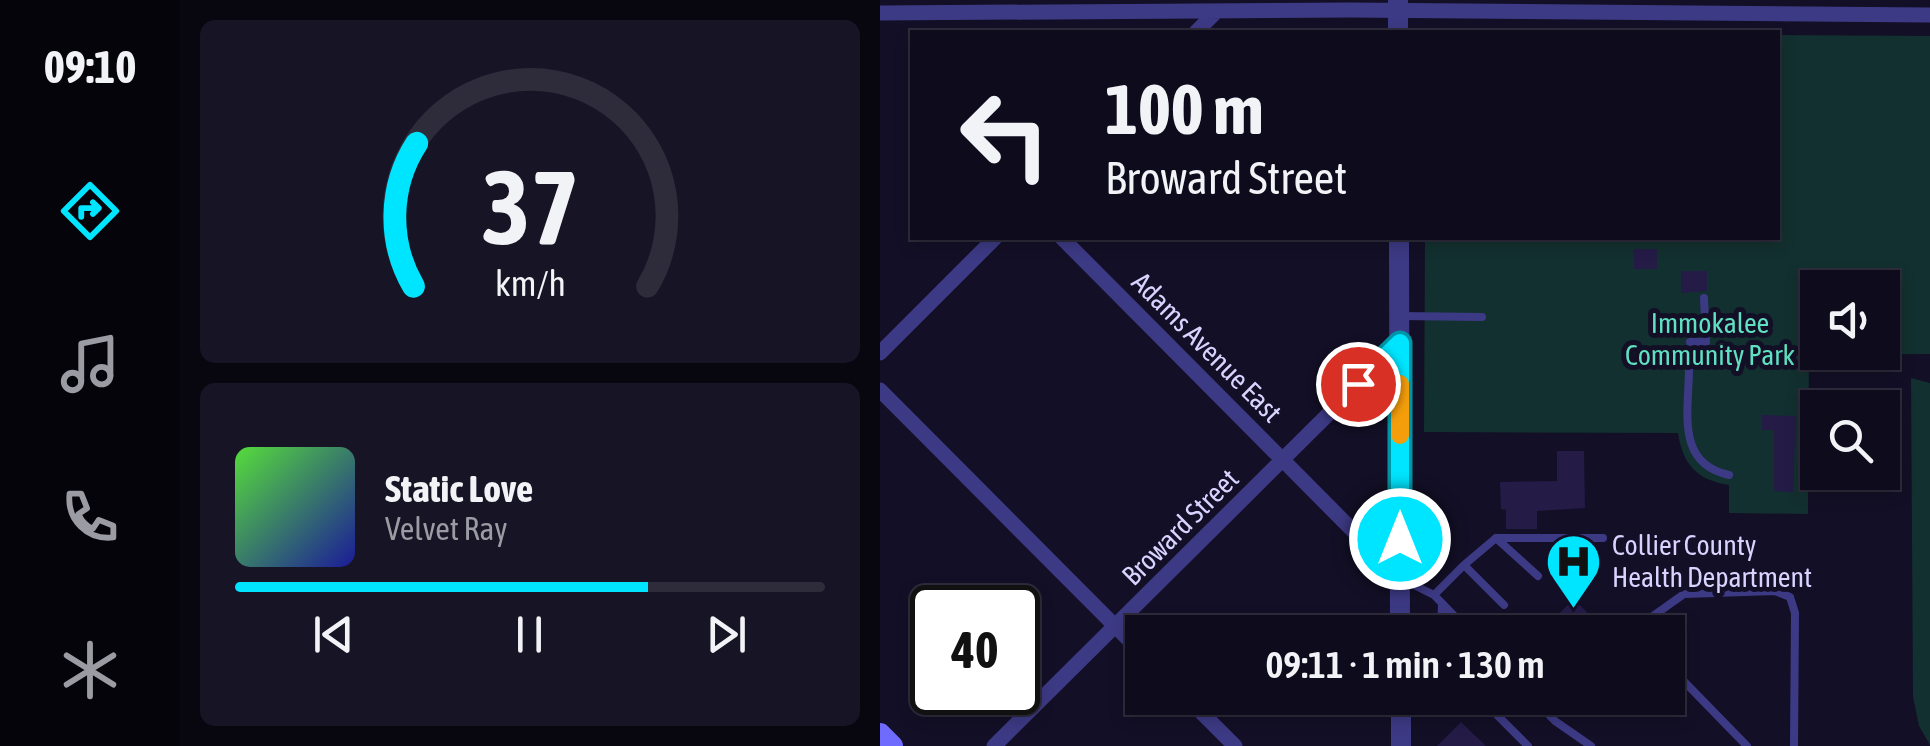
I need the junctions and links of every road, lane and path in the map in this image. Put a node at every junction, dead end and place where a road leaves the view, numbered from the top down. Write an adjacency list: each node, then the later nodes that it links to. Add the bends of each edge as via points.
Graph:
1 (1398, 5): 3 (street); 6 (street)
2 (1101, 6): 5 (street); 6 (street)
3 (1591, 6): 4 (street)
4 (1810, 7): 7 (street)
5 (880, 12)
6 (1216, 12): 8 (street)
7 (1930, 16)
8 (1198, 30)
9 (993, 240): 17 (street)
10 (1064, 240): 20 (street, Adams Avenue East)
11 (1399, 240): 13 (street)
12 (1704, 298): 15 (lane, via 1706,342)
13 (1400, 316): 14 (lane); 16 (street)
14 (1482, 316)
15 (1690, 342)
16 (1400, 343): 20 (street, Broward Street); 26 (street)
17 (880, 353)
18 (1690, 367): 21 (lane, via 1690,445 1711,471)
19 (880, 390): 34 (street)
20 (1284, 459): 26 (street, Adams Avenue East); 34 (street, Broward Street)
21 (1730, 475)
22 (1496, 538): 23 (lane); 24 (lane); 25 (lane)
23 (1602, 538)
24 (1464, 565): 27 (lane); 29 (lane)
25 (1538, 576)
26 (1400, 578): 27 (lane); 30 (street)
27 (1434, 596): 28 (lane)
28 (1442, 604): 31 (lane); 32 (lane)
29 (1504, 605)
30 (1400, 615)
31 (1442, 615)
32 (1453, 615)
33 (1654, 615): 49 (lane, via 1684,594 1790,597)
34 (1116, 626): 35 (street); 43 (street, Broward Street)
35 (1125, 635)
36 (1685, 682): 48 (lane)
37 (1204, 715): 44 (street)
38 (1401, 715): 45 (street)
39 (1497, 715): 46 (lane)
40 (1550, 715): 47 (lane)
41 (880, 734): 42 (main road)
42 (892, 746)
43 (994, 746)
44 (1235, 746)
45 (1401, 746)
46 (1528, 746)
47 (1591, 746)
48 (1747, 746)
49 (1794, 746)

